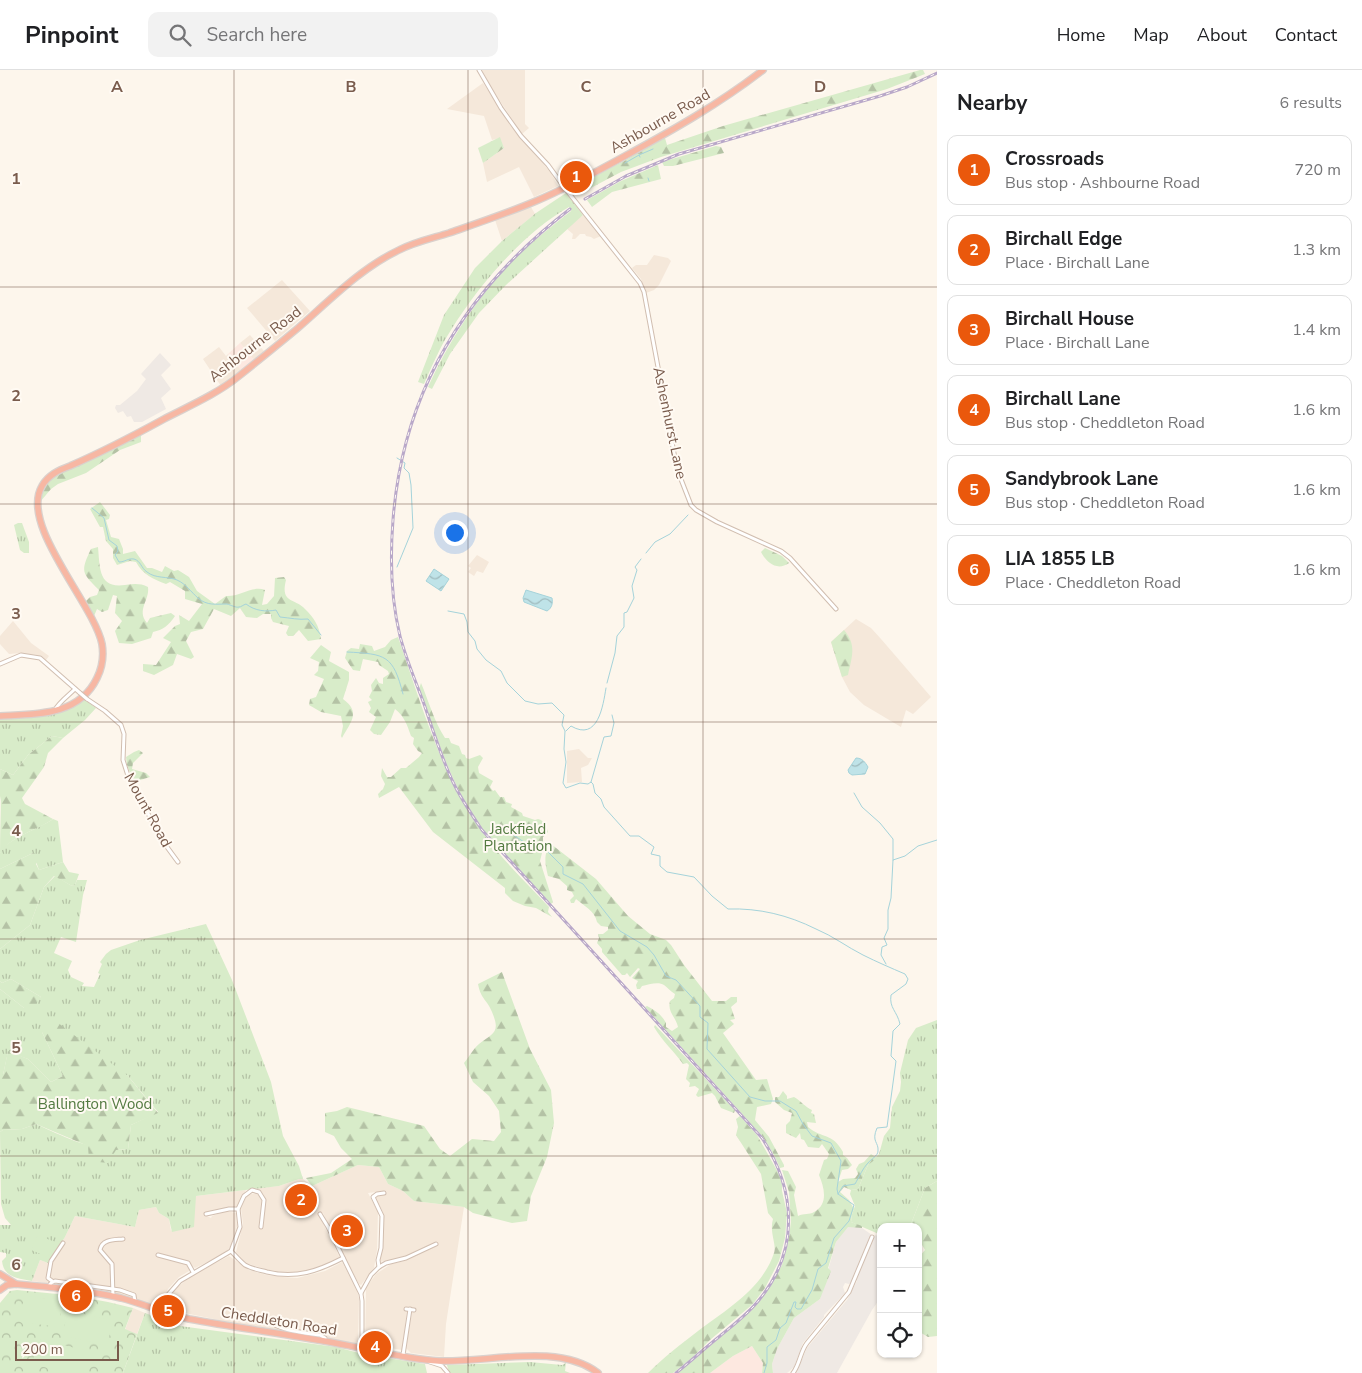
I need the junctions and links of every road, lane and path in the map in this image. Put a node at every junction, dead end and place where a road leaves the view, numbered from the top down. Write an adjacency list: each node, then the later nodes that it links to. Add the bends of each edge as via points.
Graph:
1 (479, 70): 3 (street, Ashenhurst Lane, via 521,136)
2 (763, 70): 3 (highway, Ashbourne Road, via 698,116)
3 (564, 187): 4 (street, Ashenhurst Lane, via 642,287 677,469 691,504 717,522 781,550); 7 (highway, Ashbourne Road, via 530,203 400,249 367,270 231,382 49,477 38,495 39,514 57,560 98,629 103,657 100,671 88,692 73,705)
4 (836, 609)
5 (0, 664): 6 (street, Mount Road, via 21,655 40,658)
6 (75, 689): 7 (street); 9 (street, Mount Road, bridge, via 121,725 123,760 130,782)
7 (55, 708): 8 (highway, Ashbourne Road, via 32,714)
8 (0, 716)
9 (178, 862)
10 (384, 1194): 22 (street, via 373,1198 382,1216)
11 (238, 1209): 12 (street); 14 (street, via 247,1193 252,1190 259,1192 264,1200); 19 (street, via 240,1227)
12 (206, 1214)
13 (320, 1214): 21 (street)
14 (261, 1227)
15 (872, 1237): 41 (street, via 849,1292 806,1343)
16 (123, 1240): 28 (street, via 106,1242 100,1250 112,1264)
17 (63, 1243): 26 (street, via 51,1261 48,1278)
18 (436, 1244): 22 (street)
19 (231, 1251): 21 (street, via 252,1268 291,1275 317,1271); 23 (street)
20 (158, 1254): 23 (street, via 188,1263)
21 (343, 1258): 29 (street)
22 (379, 1267): 29 (street)
23 (193, 1272): 33 (street, via 166,1297)
24 (2, 1276): 25 (highway, Cheddleton Road); 27 (highway, Cheddleton Road, via 5,1282)
25 (16, 1284): 26 (highway, Cheddleton Road); 27 (highway, Cheddleton Road)
26 (51, 1284): 28 (street); 30 (highway, Cheddleton Road)
27 (2, 1289)
28 (113, 1289): 30 (street); 31 (street, via 134,1294)
29 (361, 1294): 36 (street)
30 (113, 1297): 31 (highway, Cheddleton Road)
31 (135, 1303): 33 (highway, Cheddleton Road)
32 (410, 1309): 37 (street)
33 (162, 1312): 35 (highway, Cheddleton Road)
34 (266, 1315): 35 (street, via 272,1325 320,1335)
35 (325, 1341): 36 (highway, Cheddleton Road)
36 (362, 1348): 37 (highway, Cheddleton Road)
37 (403, 1355): 38 (highway, Cheddleton Road)
38 (427, 1360): 39 (street, via 445,1368); 40 (highway, Cheddleton Road, via 562,1357)
39 (448, 1373)
40 (598, 1373)
41 (793, 1373)

